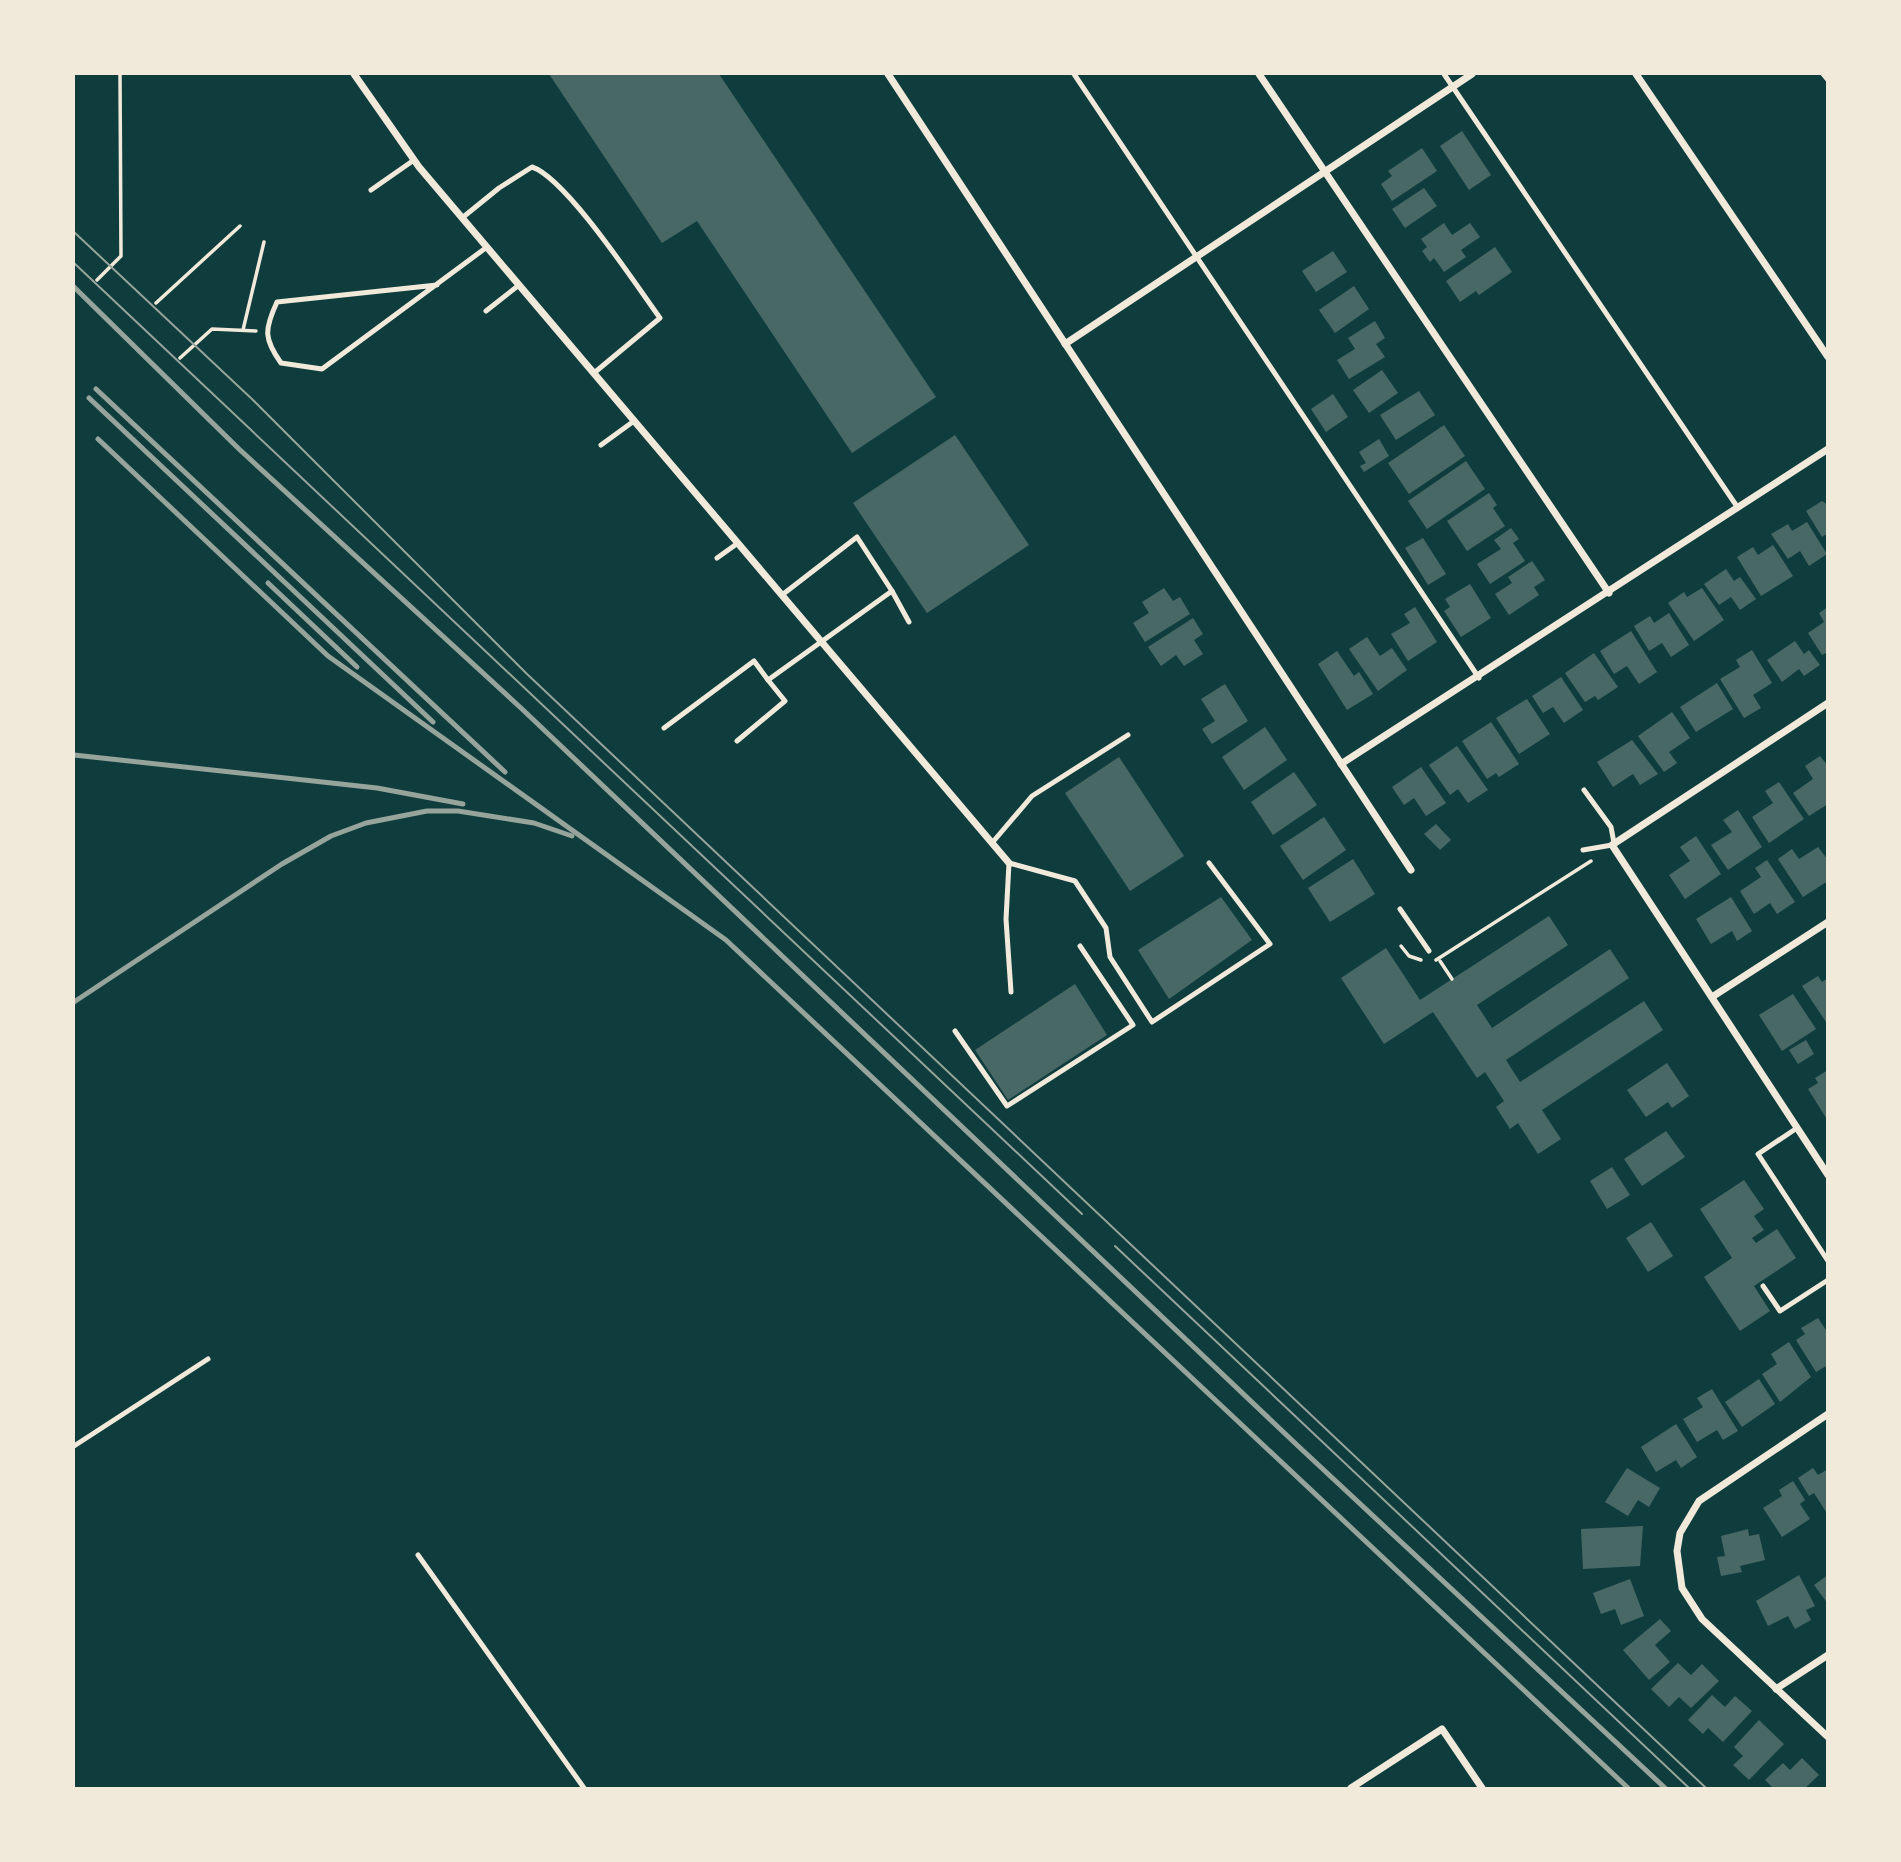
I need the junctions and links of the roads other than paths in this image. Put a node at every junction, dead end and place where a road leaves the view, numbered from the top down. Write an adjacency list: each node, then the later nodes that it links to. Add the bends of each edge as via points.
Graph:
1 (355, 74): 11 (street)
2 (888, 74): 20 (street)
3 (1074, 74): 16 (lane)
4 (1259, 74): 12 (street)
5 (1444, 74): 10 (lane)
6 (1472, 74): 10 (street)
7 (1636, 74): 21 (street)
8 (1823, 74): 9 (lane)
9 (1828, 80)
10 (1453, 86): 12 (street); 26 (lane)
11 (414, 160): 13 (lane); 14 (street)
12 (1324, 172): 16 (street); 30 (street)
13 (371, 190)
14 (462, 218): 15 (street); 22 (lane, via 532,167 543,171 571,202 660,318)
15 (487, 247): 17 (lane); 18 (street)
16 (1195, 257): 20 (street); 34 (lane)
17 (437, 285): 17 (lane, via 277,302 268,343 281,363 322,369)
18 (519, 285): 19 (lane); 22 (street)
19 (486, 311)
20 (1065, 344): 40 (street)
21 (1828, 358)
22 (594, 373): 23 (street)
23 (634, 421): 24 (lane); 27 (street)
24 (601, 444)
25 (1828, 449): 26 (street)
26 (1738, 508): 30 (street)
27 (738, 543): 28 (lane); 31 (street)
28 (717, 558)
29 (892, 591): 31 (lane, via 858,537); 32 (lane); 33 (lane)
30 (1609, 593): 34 (street)
31 (782, 595): 33 (street)
32 (909, 622)
33 (821, 641): 35 (lane); 42 (street)
34 (1479, 678): 40 (street)
35 (768, 680): 37 (lane, via 754,661); 39 (lane, via 785,701)
36 (1828, 703): 43 (street)
37 (664, 728)
38 (1128, 735): 42 (lane, via 1032,796)
39 (737, 741)
40 (1341, 764): 47 (street)
41 (1584, 790): 43 (lane, via 1611,827)
42 (992, 843): 45 (street)
43 (1613, 844): 44 (lane); 53 (street)
44 (1583, 850)
45 (1009, 863): 46 (lane, via 1076,881 1106,928 1110,957 1152,1022 1269,944); 52 (lane, via 1006,919)
46 (1209, 863)
47 (1411, 870)
48 (1400, 909): 51 (lane)
49 (1828, 922): 53 (street)
50 (1080, 946): 54 (lane, via 1133,1025 1007,1106)
51 (1429, 951)
52 (1011, 992)
53 (1712, 998): 55 (street)
54 (955, 1031)
55 (1797, 1128): 56 (street); 57 (lane, via 1758,1154)
56 (1827, 1174)
57 (1828, 1261)
58 (1828, 1280): 59 (lane, via 1780,1311)
59 (1763, 1286)
60 (208, 1359): 62 (lane)
61 (1828, 1414): 65 (street, via 1699,1501 1680,1533 1676,1551 1682,1588 1690,1604)
62 (74, 1446)
63 (418, 1555): 67 (lane)
64 (1828, 1655): 65 (street)
65 (1776, 1689): 66 (street)
66 (1828, 1737)
67 (584, 1788)
68 (1351, 1788): 69 (street, via 1442,1729)
69 (1482, 1788)

